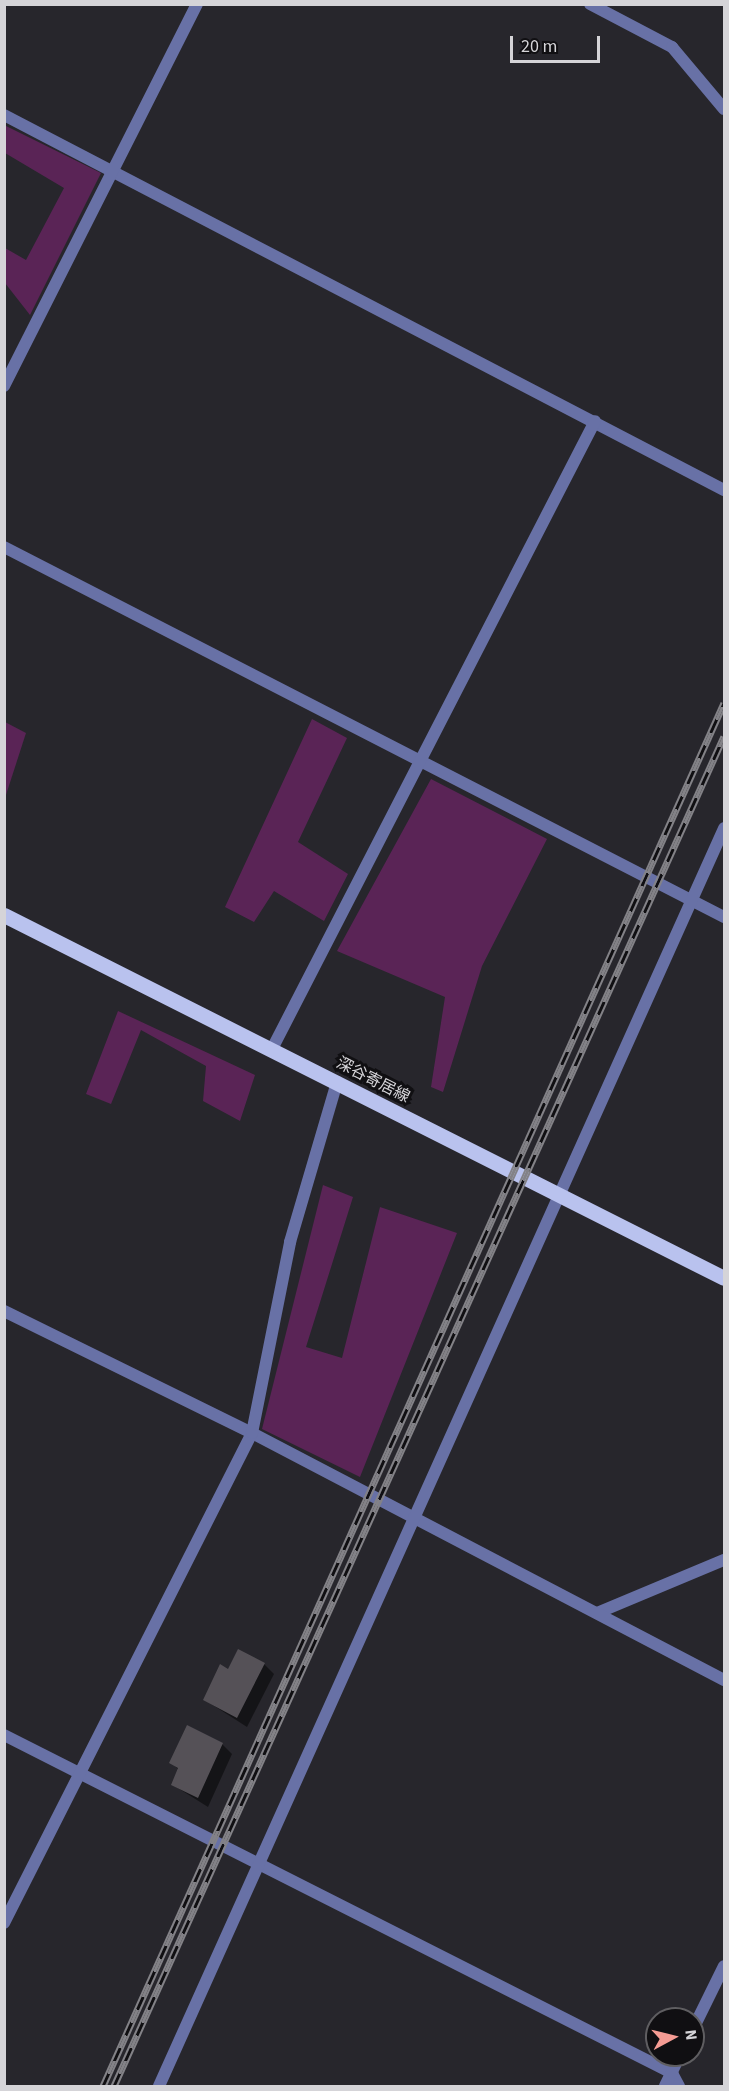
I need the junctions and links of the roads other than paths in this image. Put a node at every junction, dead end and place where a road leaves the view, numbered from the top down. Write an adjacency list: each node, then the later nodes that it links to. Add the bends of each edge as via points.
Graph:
1 (197, 4): 5 (street)
2 (590, 4): 3 (street, via 672,47)
3 (724, 109)
4 (4, 115): 5 (street)
5 (116, 169): 6 (street); 7 (street)
6 (4, 386)
7 (595, 421): 8 (street); 10 (street)
8 (724, 490)
9 (4, 547): 10 (street)
10 (422, 762): 12 (street); 15 (street)
11 (724, 828): 12 (street)
12 (692, 902): 14 (street); 17 (street)
13 (4, 915): 15 (main road, 深谷寄居線)
14 (724, 918)
15 (272, 1049): 16 (main road, 深谷寄居線)
16 (337, 1082): 17 (main road, 深谷寄居線); 20 (street, via 290,1242)
17 (563, 1196): 18 (main road, 深谷寄居線); 21 (street)
18 (724, 1278)
19 (4, 1311): 20 (street)
20 (252, 1433): 21 (street); 26 (street)
21 (415, 1517): 23 (street); 27 (street)
22 (724, 1560): 23 (street)
23 (597, 1613): 24 (street)
24 (724, 1680)
25 (4, 1735): 26 (street)
26 (81, 1774): 27 (street); 28 (street)
27 (258, 1864): 32 (street); 33 (street)
28 (4, 1923)
29 (724, 1966): 30 (street)
30 (704, 2007)
31 (675, 2067): 32 (street)
32 (672, 2073): 34 (street); 35 (street)
33 (159, 2086)
34 (665, 2086)
35 (679, 2086)

